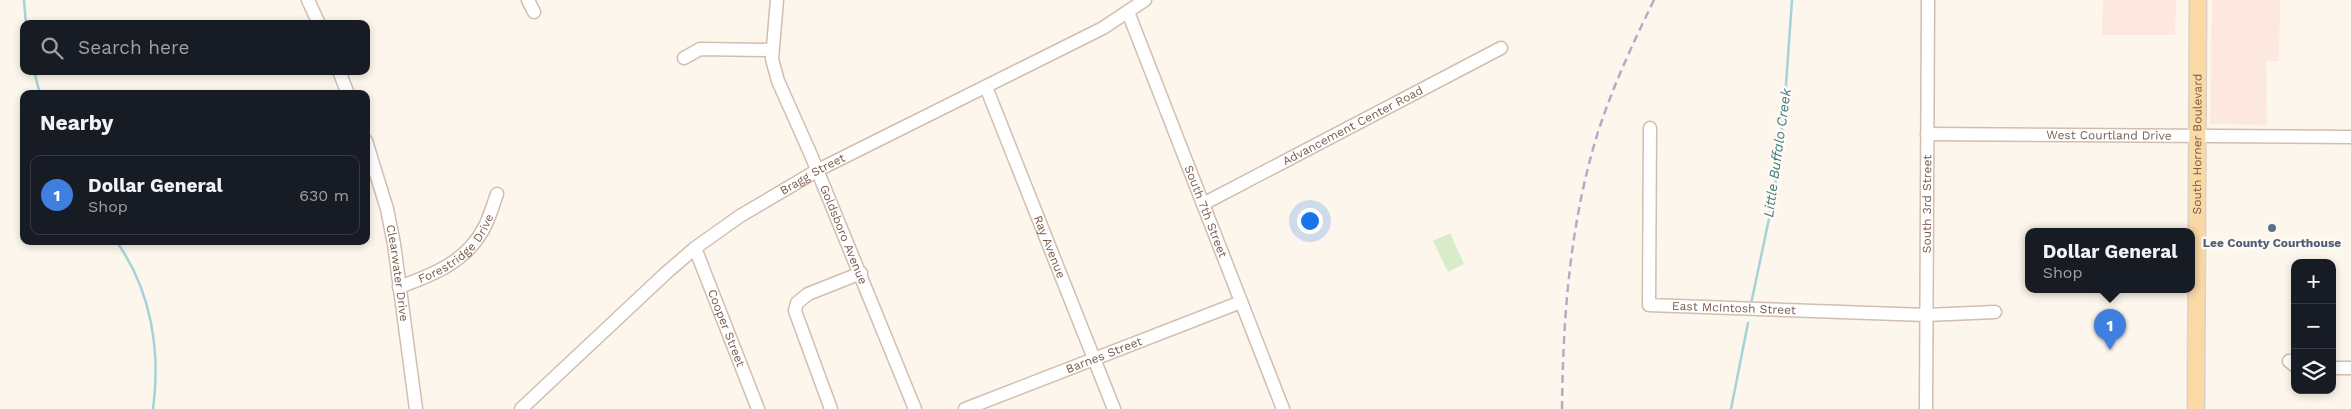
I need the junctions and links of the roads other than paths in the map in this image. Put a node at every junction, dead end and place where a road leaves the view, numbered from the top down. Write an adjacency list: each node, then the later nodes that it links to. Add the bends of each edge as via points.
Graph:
1 (308, 0): 9 (street)
2 (528, 0): 7 (street)
3 (777, 0): 11 (street, Goldsboro Avenue)
4 (1145, 0): 8 (street, Bragg Street)
5 (1928, 0): 17 (street, South 3rd Street)
6 (2198, 0): 18 (main road, South Horner Boulevard)
7 (534, 12)
8 (1128, 12): 14 (street, Bragg Street); 23 (street, South 7th Street)
9 (316, 20)
10 (1501, 48): 23 (street, Advancement Center Road)
11 (772, 50): 12 (street, via 700,48); 20 (street, Goldsboro Avenue, via 778,81)
12 (684, 58)
13 (341, 75): 15 (street)
14 (986, 87): 20 (street, Bragg Street); 30 (street, Ray Avenue)
15 (346, 90)
16 (1650, 128): 29 (street, East McIntosh Street, via 1649,305)
17 (1928, 134): 18 (street, West Courtland Drive); 29 (street, South 3rd Street)
18 (2198, 136): 19 (street, West Courtland Drive); 42 (main road, South Horner Boulevard)
19 (2351, 137)
20 (818, 170): 24 (street, Bragg Street, via 770,196); 25 (street, Goldsboro Avenue)
21 (371, 171): 26 (street, Clearwater Drive, via 394,244)
22 (497, 194): 26 (street, Forestridge Drive, via 485,227 473,245 452,264)
23 (1203, 204): 27 (street, South 7th Street)
24 (695, 248): 34 (street, Bragg Street); 35 (street, Cooper Street)
25 (861, 273): 36 (street, via 808,294 797,303 795,311); 37 (street, Goldsboro Avenue)
26 (399, 287): 33 (street, Clearwater Drive)
27 (1241, 302): 30 (street, Barnes Street); 40 (street, South 7th Street)
28 (1995, 312): 29 (street, East McIntosh Street)
29 (1926, 315): 41 (street, South 3rd Street)
30 (1093, 360): 38 (street, Barnes Street); 39 (street, Ray Avenue)
31 (2336, 368): 32 (street)
32 (2351, 368)
33 (416, 409)
34 (521, 409)
35 (758, 409)
36 (831, 409)
37 (915, 409)
38 (965, 409)
39 (1114, 409)
40 (1283, 409)
41 (1926, 409)
42 (2196, 409)

